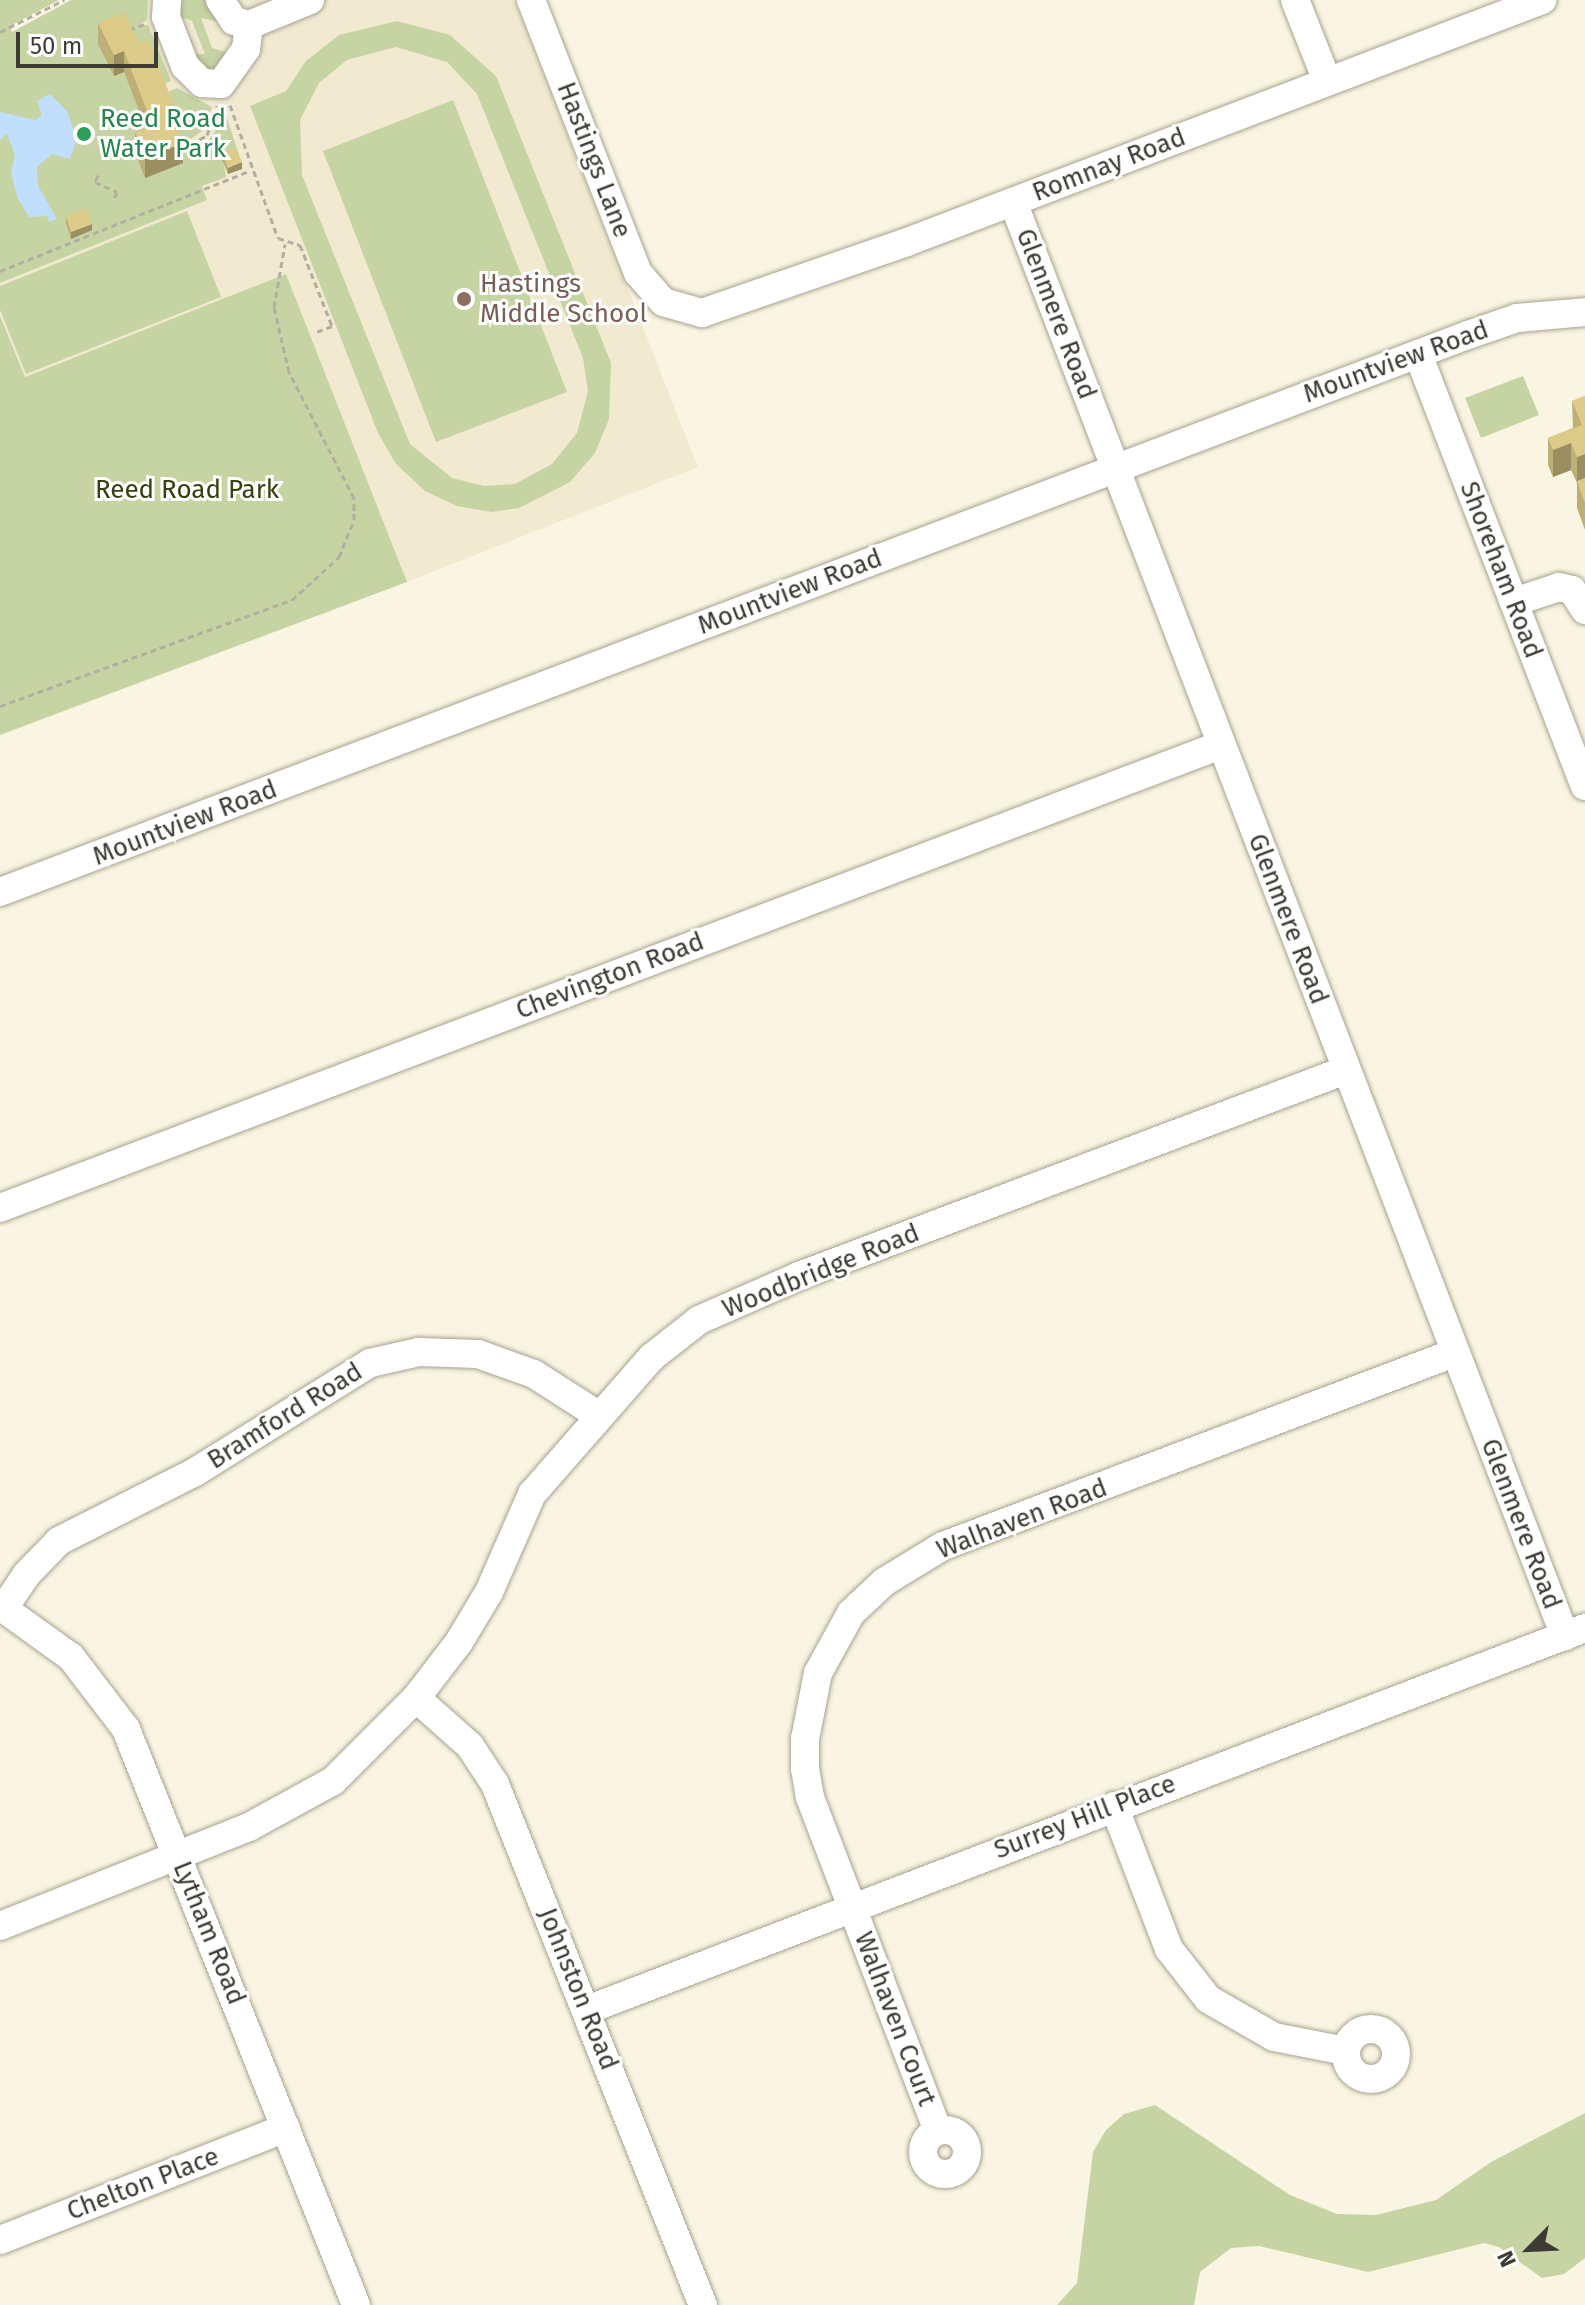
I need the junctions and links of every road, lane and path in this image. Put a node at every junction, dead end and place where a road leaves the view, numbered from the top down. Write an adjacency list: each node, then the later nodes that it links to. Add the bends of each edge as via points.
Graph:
1 (64, 0): 9 (path)
2 (220, 0): 8 (street, via 234,21)
3 (310, 0): 8 (street)
4 (531, 0): 21 (street, Hastings Lane, via 638,273 654,295)
5 (1295, 0): 11 (street)
6 (1542, 0): 11 (street, Romnay Road)
7 (159, 11): 8 (street, via 185,66 202,83 221,84 236,69); 10 (path)
8 (249, 25)
9 (0, 32)
10 (123, 32)
11 (1327, 81): 18 (street, Romnay Road)
12 (227, 96): 15 (path)
13 (217, 99): 14 (path, via 207,135)
14 (178, 151)
15 (250, 170): 19 (path); 20 (path)
16 (98, 175): 17 (path, via 95,182 117,192)
17 (114, 199)
18 (1013, 202): 21 (street, Romnay Road, via 730,308 702,313); 25 (street, Glenmere Road)
19 (285, 244): 23 (path, via 300,245 332,326); 28 (path, via 274,307 289,372 354,498 354,520 339,557 292,600)
20 (0, 271)
21 (674, 308)
22 (1585, 312): 24 (street, Mountview Road, via 1517,318)
23 (314, 333)
24 (1418, 354): 25 (street, Mountview Road); 26 (street, Shoreham Road)
25 (1114, 470): 29 (street, Glenmere Road); 31 (street, Mountview Road)
26 (1514, 602): 27 (street, via 1559,587 1572,590); 30 (street, Shoreham Road)
27 (1585, 610)
28 (0, 706)
29 (1221, 745): 32 (street, Glenmere Road); 33 (street, Chevington Road)
30 (1585, 786)
31 (0, 892)
32 (1346, 1070): 34 (street, Glenmere Road); 35 (street, Woodbridge Road, via 748,1296 699,1320 652,1357)
33 (0, 1208)
34 (1454, 1353): 37 (street, Glenmere Road); 41 (street, Walhaven Road, via 943,1546 884,1582 851,1613 832,1643 818,1673 805,1739 810,1797)
35 (598, 1415): 36 (street, Bramford Road, via 534,1374 478,1354 419,1352 370,1363 195,1472 59,1541); 38 (street, Woodbridge Road, via 532,1494 489,1592)
36 (2, 1607): 40 (street, Lytham Road, via 71,1657 111,1704)
37 (1575, 1632): 39 (street, Surrey Hill Place)
38 (416, 1698): 40 (street, Woodbridge Road, via 352,1763 309,1797); 43 (street, Johnston Road, via 470,1746 495,1784)
39 (1114, 1806): 41 (street, Surrey Hill Place); 44 (street, via 1169,1949 1208,1999 1274,2037)
40 (178, 1855): 42 (street, Woodbridge Road); 45 (street, Lytham Road)
41 (851, 1907): 43 (street, Surrey Hill Place); 46 (street, Walhaven Court)
42 (0, 1926)
43 (587, 2010): 49 (street, Johnston Road)
44 (1346, 2051)
45 (286, 2128): 47 (street, Chelton Place); 48 (street, Lytham Road)
46 (938, 2131)
47 (0, 2240)
48 (356, 2305)
49 (703, 2305)

